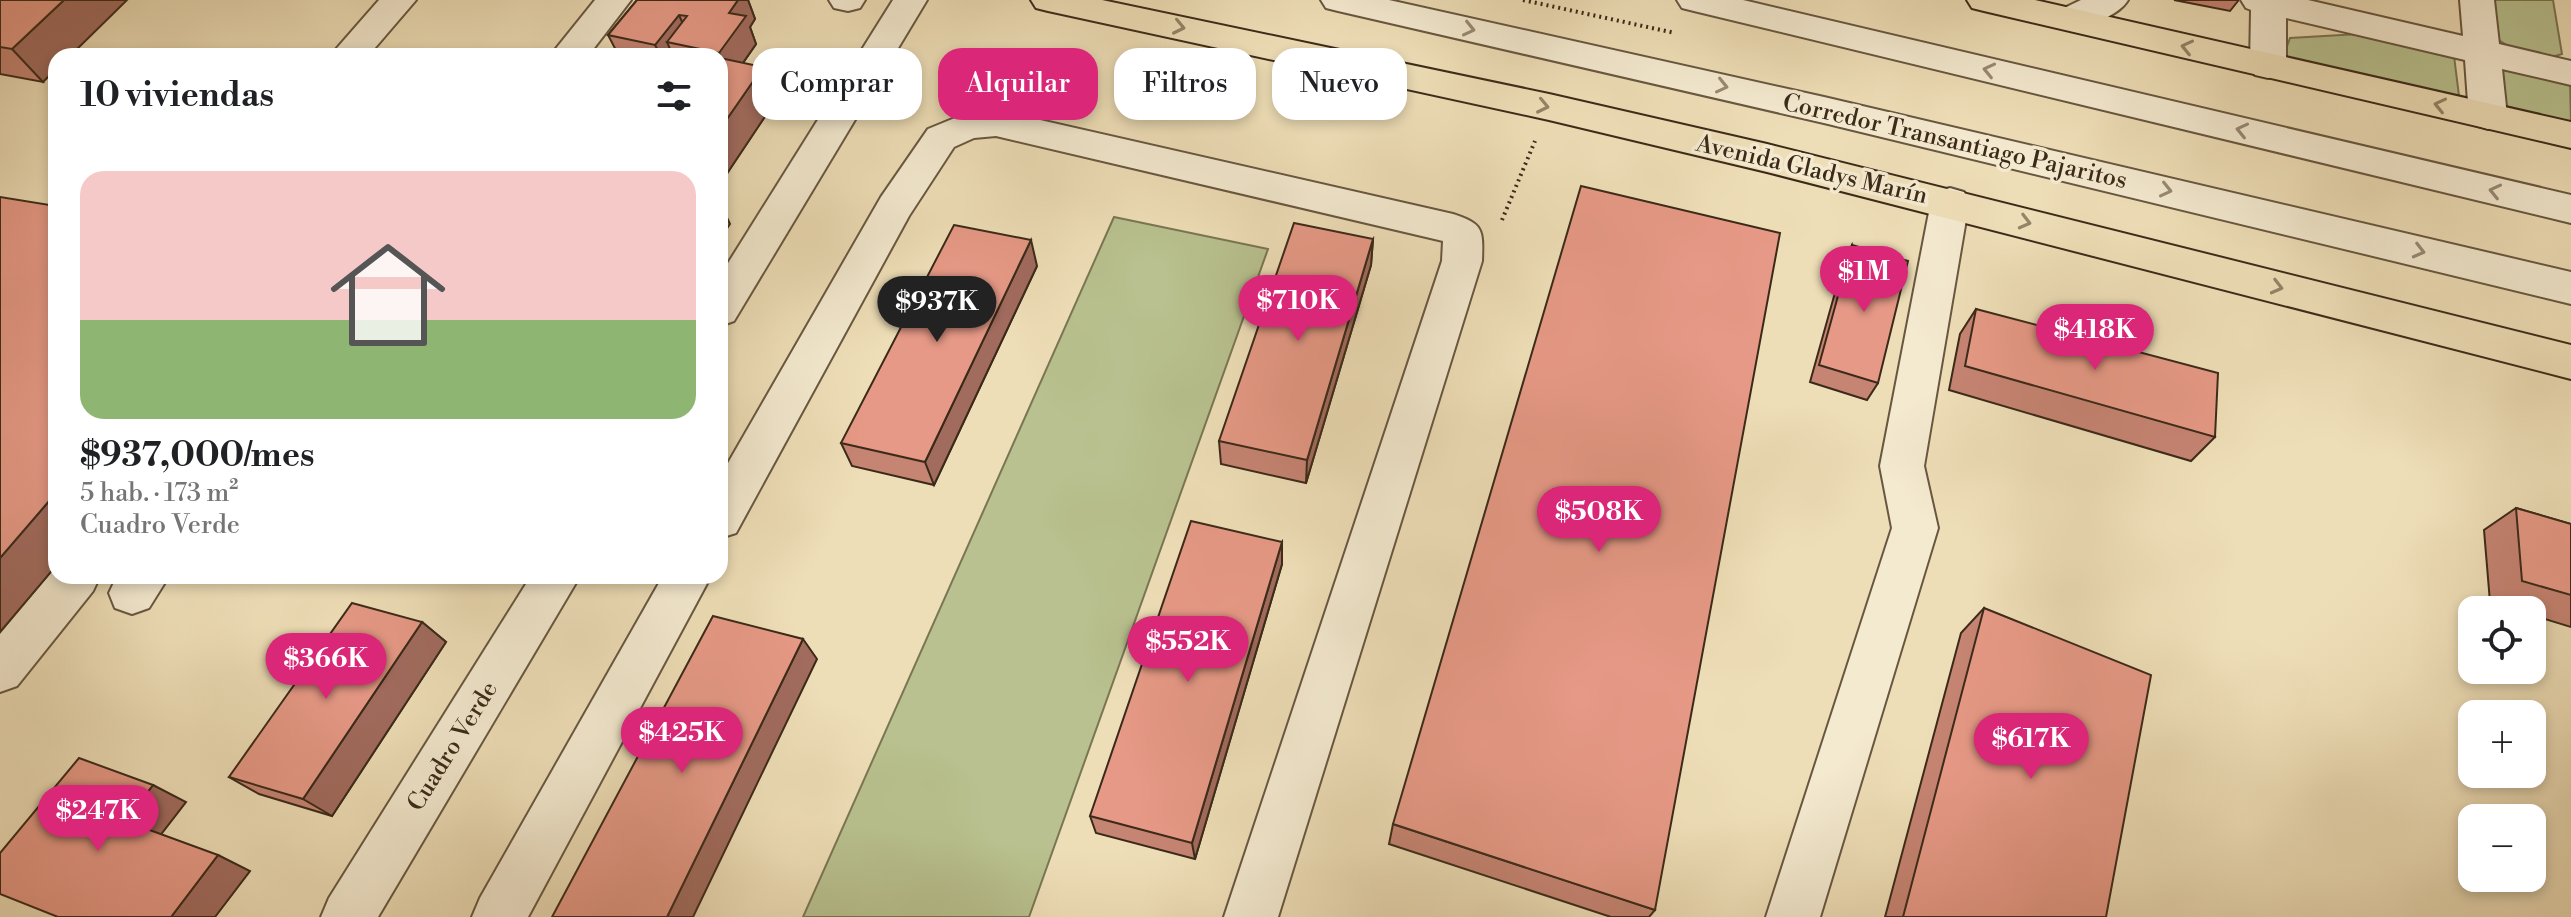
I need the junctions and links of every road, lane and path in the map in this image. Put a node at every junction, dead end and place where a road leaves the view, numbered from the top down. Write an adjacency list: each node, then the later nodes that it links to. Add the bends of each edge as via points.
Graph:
1 (399, 0): 12 (street)
2 (614, 0): 13 (street)
3 (910, 0): 24 (street)
4 (1048, 0): 17 (main road, Avenida Gladys Marín, one-way to 17)
5 (1338, 0): 23 (street, Corredor Transantiago Pajaritos, one-way to 23)
6 (1694, 0): 21 (street, one-way to 6)
7 (1984, 0): 11 (main road)
8 (2111, 0): 11 (street)
9 (2477, 0): 14 (street)
10 (2264, 1): 14 (street); 15 (street)
11 (2070, 19): 15 (main road, one-way to 11)
12 (355, 48)
13 (575, 48)
14 (2482, 52): 16 (street); 18 (street)
15 (2268, 66): 18 (main road, one-way to 15)
16 (2571, 73)
17 (1549, 107): 20 (main road, Avenida Gladys Marín); 22 (path, via 1493,241)
18 (2488, 116): 19 (main road)
19 (2571, 135)
20 (1950, 202): 25 (main road, Avenida Gladys Marín, one-way to 25); 34 (street, via 1902,466 1915,528)
21 (2571, 209)
22 (1462, 261): 26 (street, via 1463,234 1453,229 996,123 972,124 941,138 903,195); 33 (street)
23 (2571, 288)
24 (728, 297)
25 (2567, 358)
26 (728, 505)
27 (70, 584): 30 (street)
28 (552, 584): 31 (street, Cuadro Verde)
29 (684, 584): 32 (street)
30 (0, 670)
31 (348, 917)
32 (499, 917)
33 (1251, 917)
34 (1793, 917)

